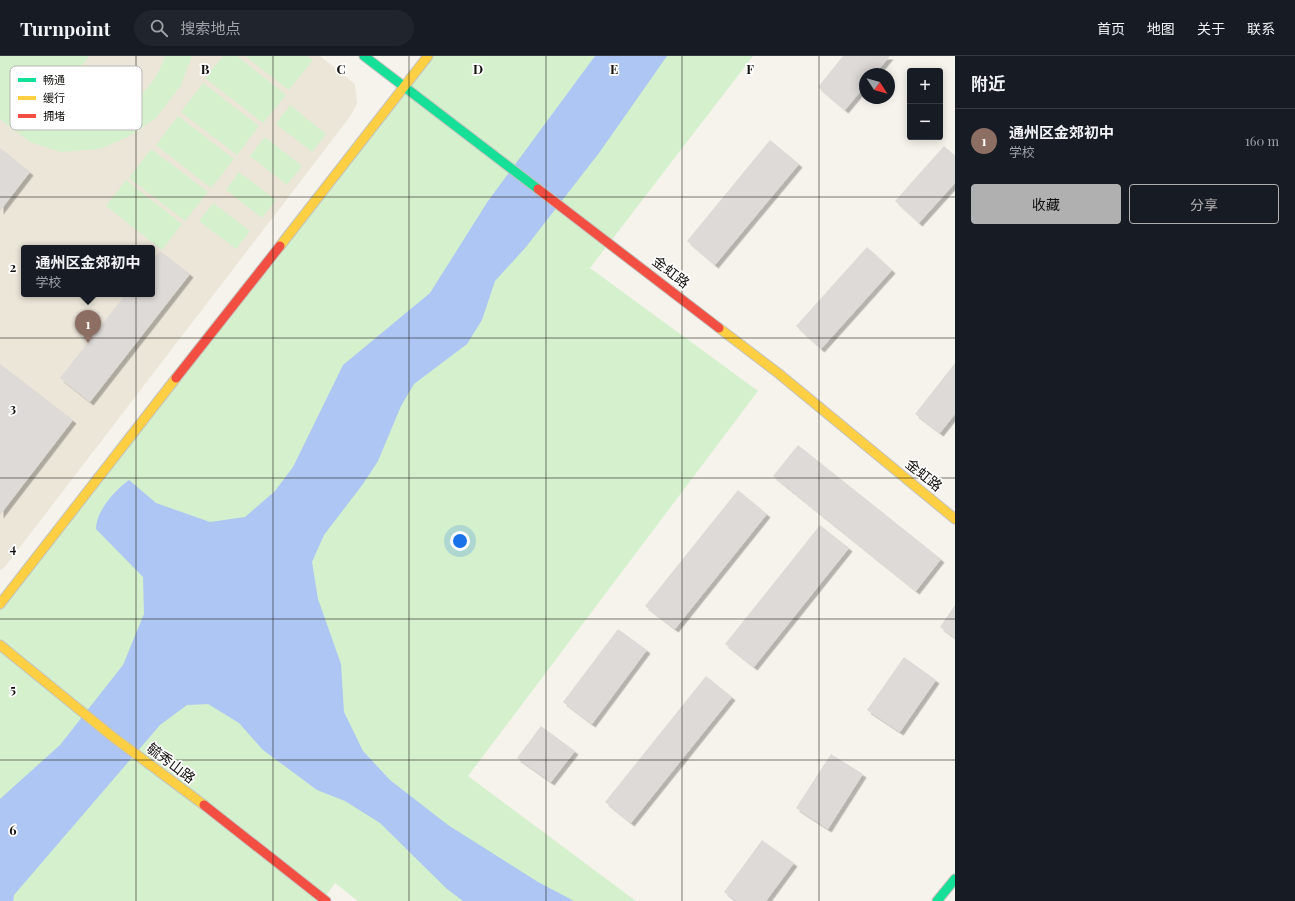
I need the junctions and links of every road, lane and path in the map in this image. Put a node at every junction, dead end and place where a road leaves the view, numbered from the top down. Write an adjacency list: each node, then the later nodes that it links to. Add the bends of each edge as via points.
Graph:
1 (364, 56): 3 (street, 金虹路)
2 (428, 56): 3 (street)
3 (404, 86): 4 (street, 金虹路, via 778,374); 5 (street)
4 (955, 518)
5 (0, 604)
6 (0, 645): 8 (street, 毓秀山路, via 139,757)
7 (955, 879): 9 (street)
8 (326, 901)
9 (937, 901)

